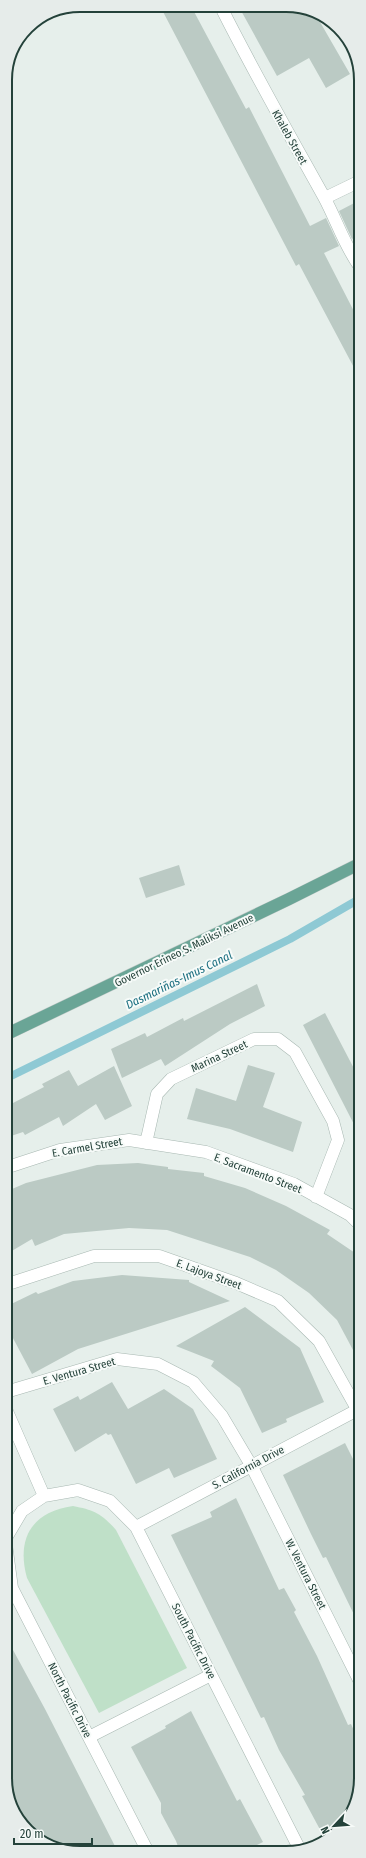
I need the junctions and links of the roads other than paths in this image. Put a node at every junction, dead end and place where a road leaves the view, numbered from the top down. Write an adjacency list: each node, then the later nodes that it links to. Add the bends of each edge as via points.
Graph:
1 (224, 12): 3 (street, Khaleb Street)
2 (354, 184): 3 (street)
3 (324, 198): 4 (street, Khaleb Street)
4 (354, 257)
5 (354, 867): 6 (main road, Governor Erineo S. Maliksi Avenue)
6 (12, 1032)
7 (146, 1143): 8 (street, E. Carmel Street, via 129,1140 60,1150); 9 (street, E. Sacramento Street, via 206,1152 294,1184); 9 (street, Marina Street, via 157,1094 171,1078 254,1039 278,1039 295,1052 333,1121 338,1140)
8 (12, 1166)
9 (316, 1197): 10 (street, E. Sacramento Street)
10 (354, 1220)
11 (12, 1283): 13 (street, E. Lajoya Street, via 87,1258 101,1256 159,1256 236,1282 278,1301 319,1341)
12 (12, 1390): 16 (street, E. Ventura Street, via 117,1359 158,1364 193,1382 222,1416)
13 (354, 1402)
14 (354, 1415): 16 (street, S. California Drive)
15 (12, 1423): 17 (street)
16 (251, 1465): 18 (street, S. California Drive); 21 (street, W. Ventura Street)
17 (44, 1496): 18 (street, South Pacific Drive, via 78,1490 110,1501); 19 (street, via 22,1511)
18 (136, 1527): 22 (street, South Pacific Drive)
19 (12, 1528)
20 (12, 1596): 23 (street, North Pacific Drive)
21 (354, 1670)
22 (211, 1675): 23 (street); 24 (street, South Pacific Drive)
23 (89, 1738): 25 (street, North Pacific Drive)
24 (297, 1845)
25 (145, 1846)

